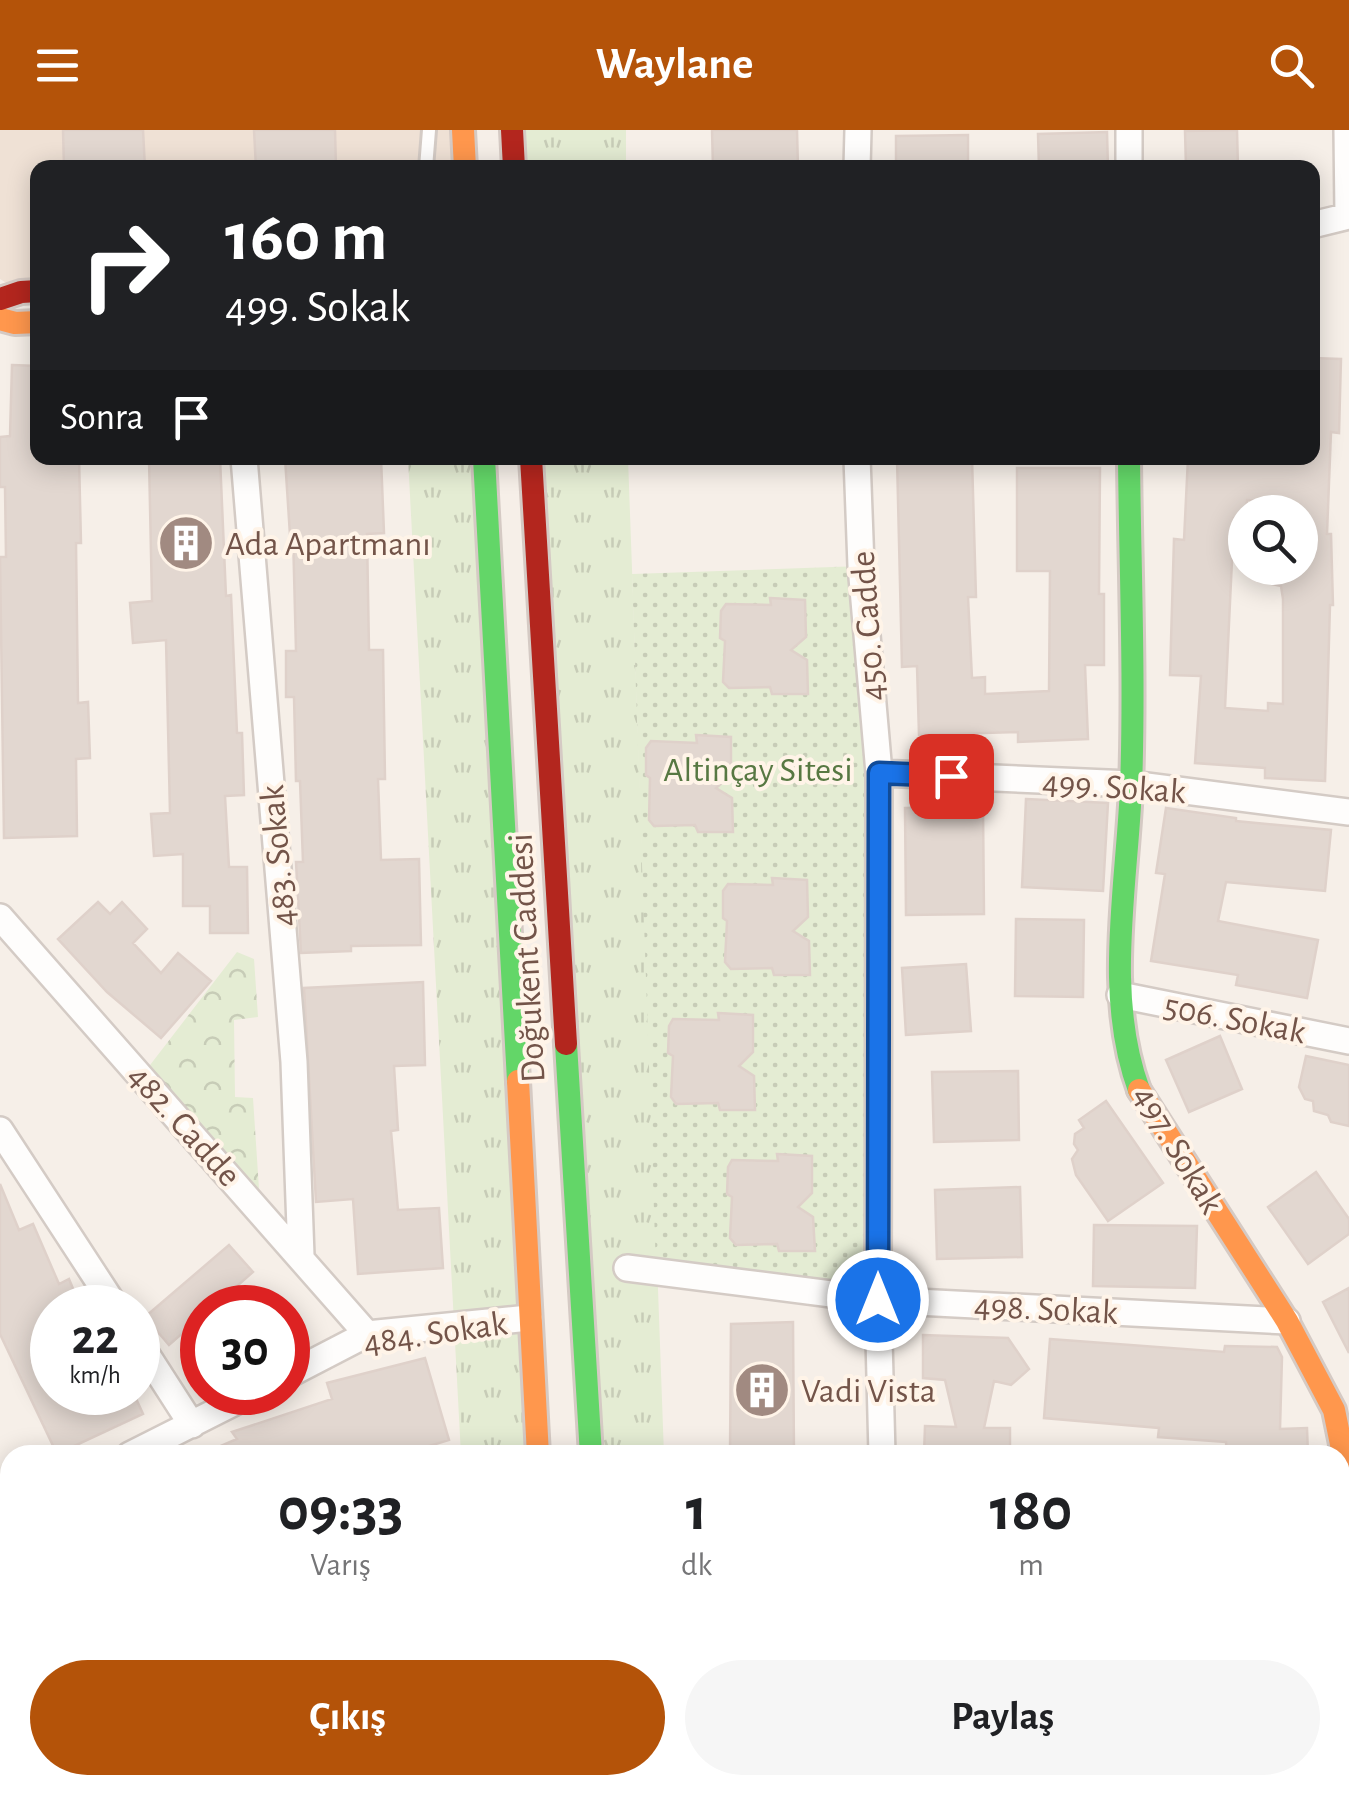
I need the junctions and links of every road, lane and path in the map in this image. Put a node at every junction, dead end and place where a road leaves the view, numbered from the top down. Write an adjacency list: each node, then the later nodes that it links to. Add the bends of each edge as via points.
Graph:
1 (429, 130): 6 (lane)
2 (512, 130): 7 (main road)
3 (858, 130): 8 (street)
4 (1128, 130): 9 (street)
5 (1348, 130): 10 (street)
6 (427, 160)
7 (514, 160)
8 (857, 160)
9 (1129, 160)
10 (1348, 216): 11 (street)
11 (1320, 223)
12 (30, 291): 13 (main road)
13 (0, 300)
14 (0, 319): 15 (main road)
15 (30, 322)
16 (245, 465): 28 (street, 483. Sokak, via 294,1062)
17 (483, 465): 32 (main road, Doğukent Caddesi)
18 (531, 465): 41 (main road, Doğukent Caddesi)
19 (857, 465): 21 (street, 450. Cadde)
20 (1128, 465): 22 (main road, 497. Sokak)
21 (879, 773): 22 (street, 499. Sokak); 31 (street, 450. Cadde)
22 (1131, 784): 23 (street, 499. Sokak); 25 (main road, 497. Sokak)
23 (1349, 812)
24 (0, 918): 28 (street, 482. Cadde)
25 (1120, 995): 26 (street, 506. Sokak); 33 (main road, 497. Sokak, via 1124,1044 1138,1089)
26 (1349, 1041)
27 (0, 1130): 30 (street)
28 (301, 1256): 34 (street, 482. Cadde)
29 (627, 1268): 31 (street, 498. Sokak)
30 (101, 1285)
31 (878, 1300): 33 (street, 498. Sokak); 42 (street, 450. Cadde)
32 (529, 1318): 34 (street, 484. Sokak); 40 (main road, Doğukent Caddesi)
33 (1287, 1321): 43 (main road, 497. Sokak, via 1334,1410)
34 (367, 1334): 35 (street, 484. Sokak)
35 (310, 1364)
36 (160, 1375): 38 (street)
37 (211, 1415): 38 (street)
38 (192, 1425): 39 (street)
39 (151, 1445)
40 (537, 1445)
41 (590, 1445)
42 (882, 1445)
43 (1341, 1445)

